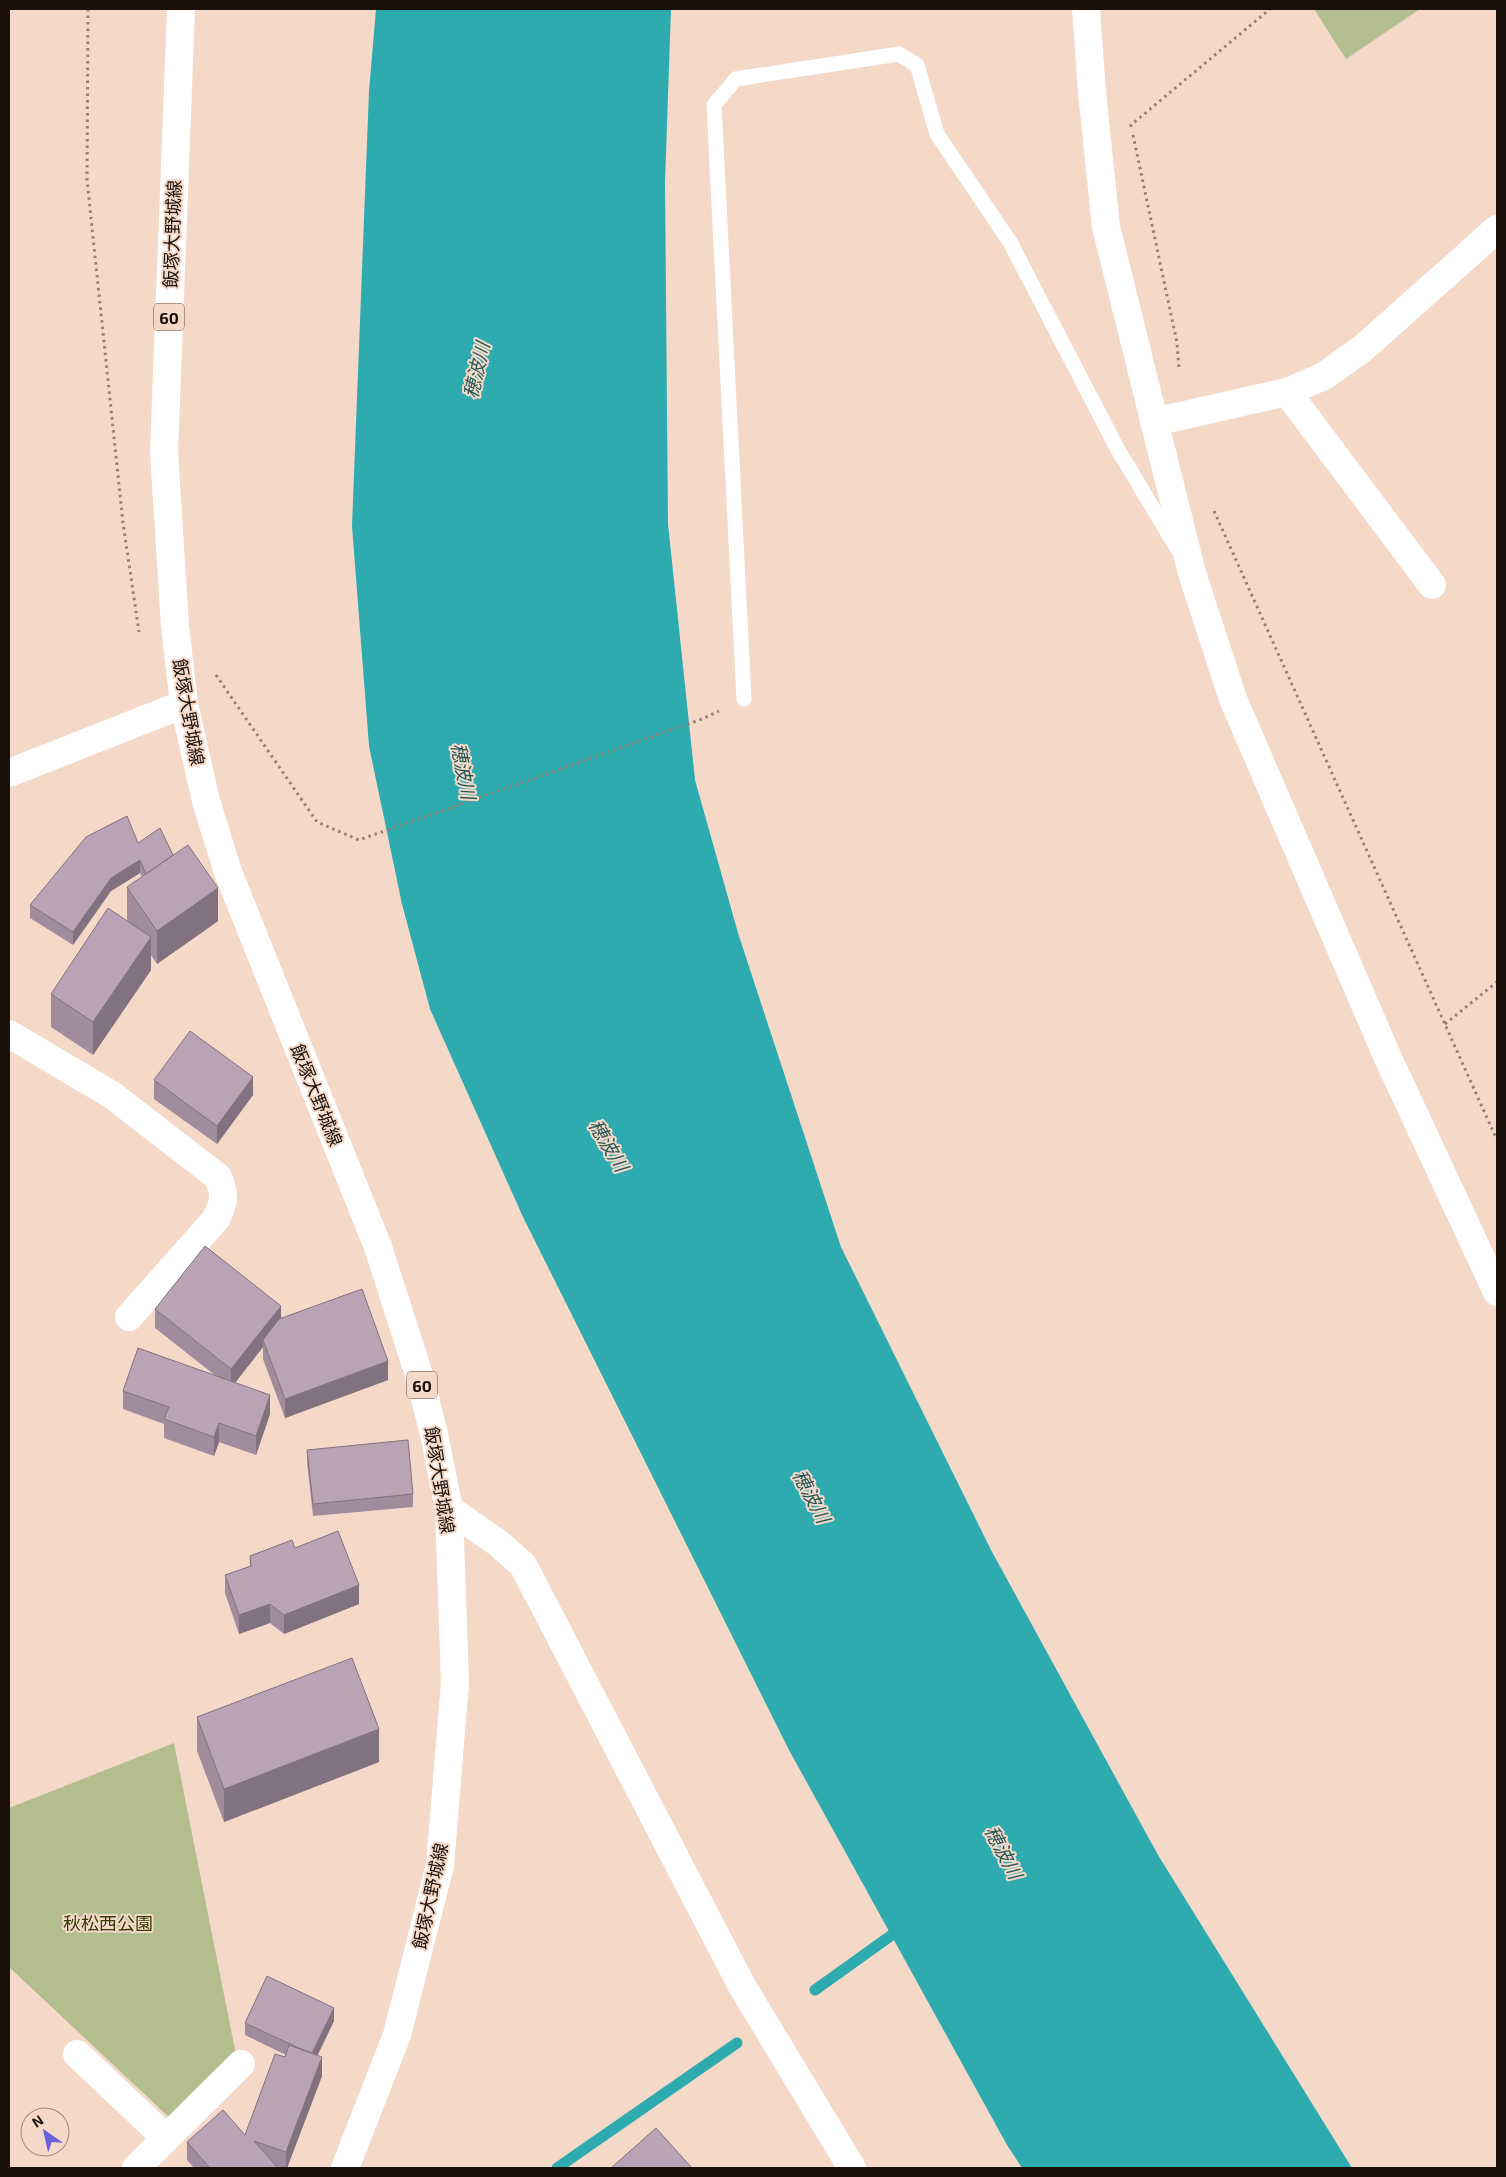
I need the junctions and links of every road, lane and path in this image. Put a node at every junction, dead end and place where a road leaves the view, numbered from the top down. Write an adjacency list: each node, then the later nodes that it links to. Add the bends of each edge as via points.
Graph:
1 (88, 9): 11 (path, via 87,180 122,513)
2 (181, 9): 14 (street, 飯塚大野城線 / 60, via 164,452 175,626)
3 (1086, 9): 7 (street, via 1106,227)
4 (1270, 9): 7 (path, via 1131,125 1177,343 1179,371)
5 (1497, 229): 6 (street, via 1362,349 1324,376)
6 (1286, 392): 7 (street); 10 (street)
7 (1161, 421): 9 (street)
8 (1210, 504): 18 (path)
9 (1192, 573): 13 (lane, via 1118,448 1010,242 937,134 917,65 899,54 736,79 714,105); 21 (street, via 1233,699 1388,1058)
10 (1432, 585)
11 (139, 632)
12 (214, 672): 15 (path, via 317,822 359,840)
13 (744, 699)
14 (184, 704): 16 (street); 23 (street, 飯塚大野城線 / 60, via 206,801 228,872 381,1256 419,1375)
15 (702, 719)
16 (9, 773)
17 (1497, 982): 18 (path)
18 (1445, 1024): 20 (path)
19 (9, 1034): 22 (street, via 112,1095 218,1178 224,1190 224,1204 216,1219)
20 (1497, 1140)
21 (1497, 1292)
22 (129, 1317)
23 (449, 1509): 28 (street, 飯塚大野城線 / 60, via 455,1683 440,1865 397,2035); 29 (street, via 523,1565 742,1986)
24 (77, 2054): 26 (street)
25 (241, 2064): 26 (street)
26 (166, 2138): 27 (street)
27 (136, 2168)
28 (345, 2168)
29 (852, 2168)

